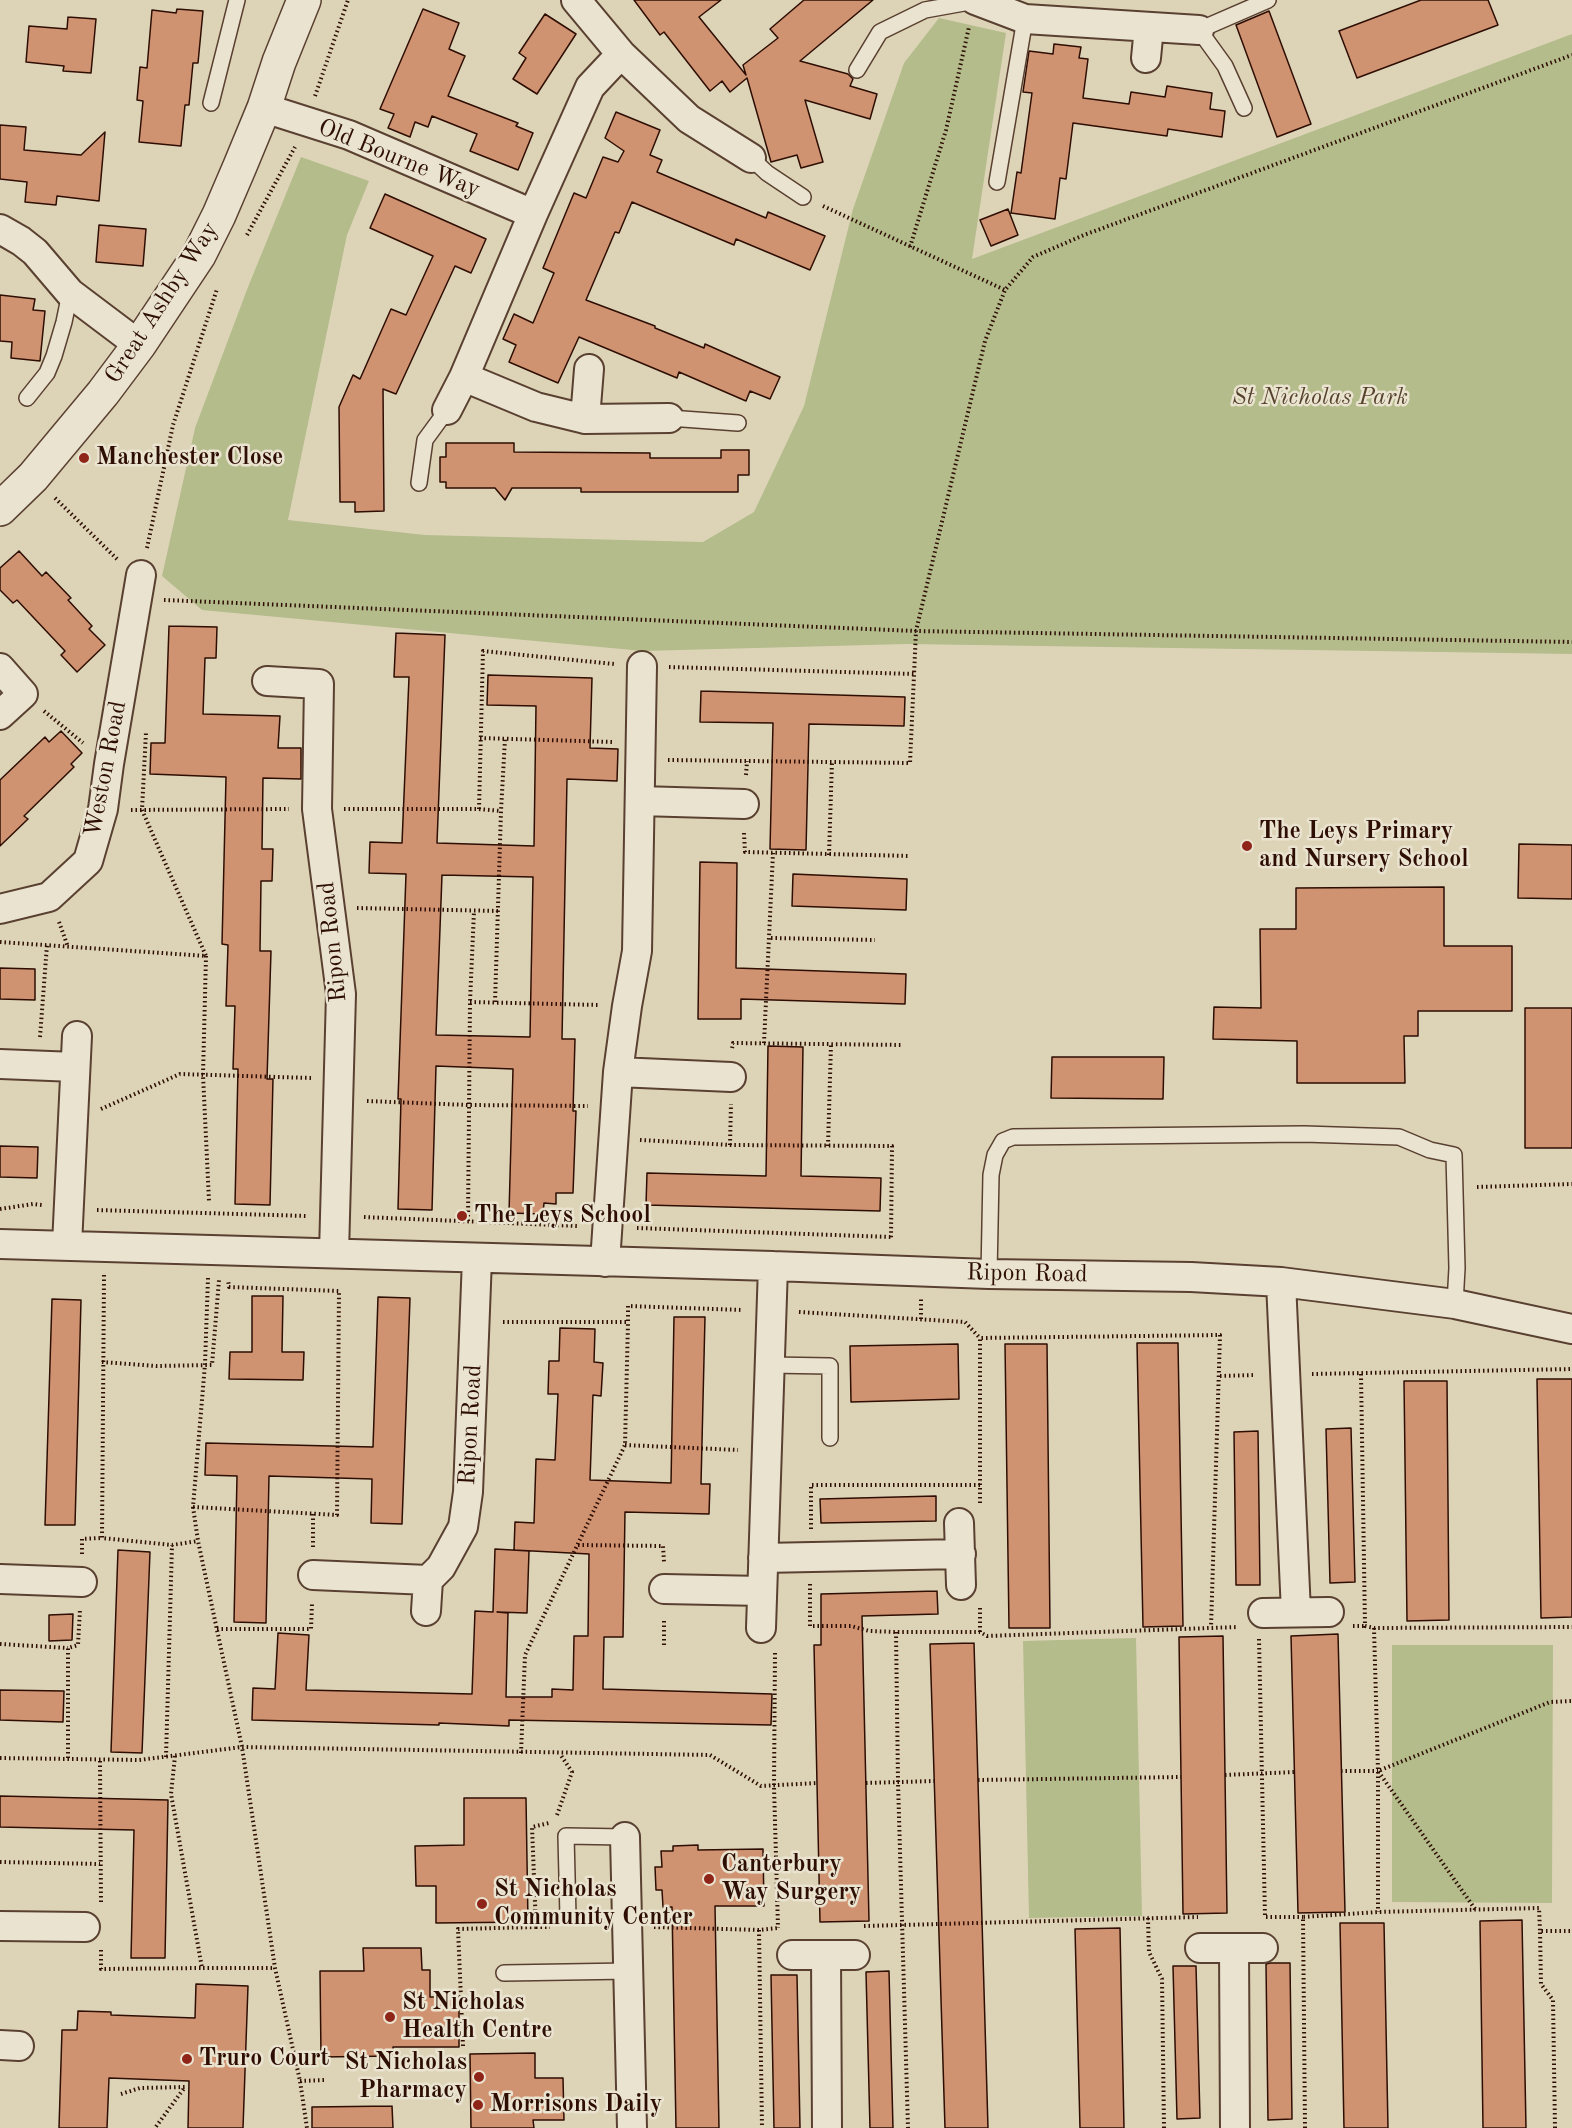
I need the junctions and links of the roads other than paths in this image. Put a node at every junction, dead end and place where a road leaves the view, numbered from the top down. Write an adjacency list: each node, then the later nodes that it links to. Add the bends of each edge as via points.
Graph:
1 (237, 0): 12 (lane)
2 (304, 0): 13 (street, Great Ashby Way)
3 (576, 0): 9 (street)
4 (975, 0): 6 (street); 11 (lane, via 925,10 880,32)
5 (1268, 0): 8 (lane)
6 (1025, 19): 7 (street); 16 (lane)
7 (1149, 27): 8 (street); 10 (street)
8 (1198, 30): 14 (lane, via 1225,66)
9 (621, 54): 15 (street, via 689,119); 18 (street, via 590,87)
10 (1146, 58)
11 (857, 70)
12 (211, 103)
13 (264, 108): 18 (street, Old Bourne Way, via 349,135); 21 (street, Great Ashby Way, via 199,255)
14 (1244, 108)
15 (751, 158): 17 (lane)
16 (997, 182)
17 (803, 197)
18 (533, 214): 23 (street)
19 (0, 229): 20 (street, via 35,252)
20 (70, 293): 21 (street); 24 (lane, via 54,356 47,373)
21 (139, 345): 30 (street, Great Ashby Way, via 33,477)
22 (589, 369): 27 (street)
23 (464, 377): 25 (street); 27 (street, via 536,407)
24 (27, 398)
25 (447, 410): 29 (lane, via 425,440)
26 (669, 418): 27 (street); 28 (lane)
27 (585, 419)
28 (738, 423)
29 (419, 483)
30 (0, 509)
31 (139, 585): 38 (street, Weston Road, via 103,809 88,861 49,897)
32 (642, 666): 36 (street)
33 (0, 668): 35 (street, via 23,694)
34 (267, 681): 46 (street, Ripon Road, via 319,684 317,809 341,994)
35 (0, 715)
36 (640, 801): 37 (street); 42 (street, via 637,951)
37 (744, 804)
38 (0, 909)
39 (77, 1036): 41 (street)
40 (0, 1064): 41 (street)
41 (75, 1067): 45 (street, via 82,1209)
42 (618, 1072): 43 (street); 48 (street)
43 (731, 1077)
44 (0, 1244): 45 (street, Ripon Road)
45 (67, 1245): 46 (street, Ripon Road)
46 (333, 1253): 47 (street, Ripon Road)
47 (477, 1258): 48 (street, Ripon Road); 61 (street, Ripon Road, via 468,1492 463,1527 441,1567)
48 (605, 1262): 49 (street, Ripon Road)
49 (773, 1266): 50 (street, Ripon Road); 54 (street)
50 (989, 1274): 51 (street, Ripon Road); 52 (lane, via 991,1175 1003,1141 1013,1137 1399,1137 1454,1155)
51 (1281, 1282): 52 (street, Ripon Road); 67 (street)
52 (1455, 1304): 53 (street, Ripon Road)
53 (1572, 1329)
54 (769, 1365): 55 (lane, via 830,1366); 58 (street)
55 (830, 1438)
56 (970, 1516): 57 (street)
57 (961, 1554): 58 (street); 65 (street)
58 (763, 1558): 64 (street)
59 (313, 1575): 61 (street)
60 (0, 1579): 62 (street)
61 (428, 1580): 66 (street)
62 (82, 1582)
63 (664, 1589): 64 (street)
64 (762, 1591): 70 (street)
65 (971, 1592)
66 (426, 1611)
67 (1296, 1612): 68 (street); 69 (street)
68 (1336, 1619)
69 (1256, 1626)
70 (761, 1628)
71 (625, 1837): 72 (lane, via 566,1836); 81 (street)
72 (564, 1922)
73 (0, 1926): 74 (street)
74 (95, 1927)
75 (790, 1941): 80 (street)
76 (1200, 1948): 78 (street)
77 (1263, 1948): 78 (street)
78 (1233, 1949): 85 (street)
79 (855, 1955): 80 (street)
80 (826, 1956): 84 (street)
81 (629, 1971): 82 (lane); 83 (street)
82 (504, 1973)
83 (632, 2128)
84 (827, 2128)
85 (1235, 2128)

